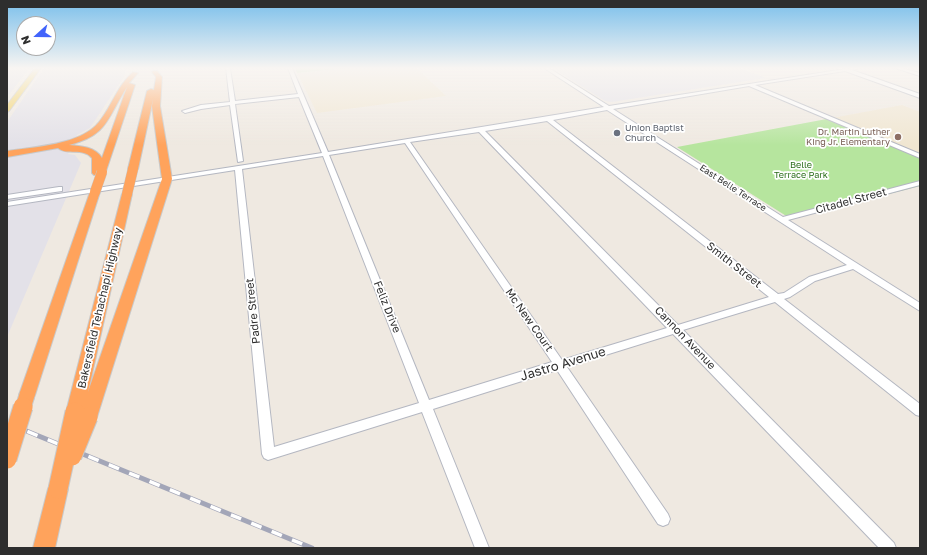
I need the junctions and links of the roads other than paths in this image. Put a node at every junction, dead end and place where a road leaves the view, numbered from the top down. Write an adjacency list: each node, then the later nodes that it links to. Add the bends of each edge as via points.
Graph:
1 (19, 94): 13 (main road)
2 (119, 94): 21 (highway, via 101,125 94,131 65,144)
3 (127, 94): 24 (highway)
4 (150, 94): 37 (highway, Bakersfield Tehachapi Highway, bridge)
5 (157, 94): 25 (highway, via 156,106)
6 (232, 94): 11 (street, Padre Street)
7 (587, 94): 12 (street, East Belle Terrace)
8 (689, 94): 12 (street)
9 (773, 94): 22 (street)
10 (301, 95): 11 (street); 20 (street, Feliz Drive)
11 (233, 103): 14 (street); 23 (street, Padre Street)
12 (608, 107): 15 (street); 16 (street, via 598,106); 29 (street, East Belle Terrace)
13 (7, 110)
14 (186, 111)
15 (548, 119): 17 (street); 31 (street, Smith Street)
16 (497, 122): 18 (street); 20 (street)
17 (480, 130): 18 (street); 33 (street, Cannon Avenue)
18 (453, 134): 19 (street)
19 (406, 141): 20 (street); 34 (street, Mc New Court)
20 (325, 151): 23 (street); 35 (street, Feliz Drive)
21 (7, 155): 24 (highway, via 83,149 97,156)
22 (920, 156)
23 (239, 164): 25 (street); 38 (street, Padre Street)
24 (99, 173): 39 (highway, bridge, via 94,196)
25 (167, 176): 27 (street); 28 (street); 37 (highway)
26 (920, 183): 29 (street, Citadel Street)
27 (7, 197)
28 (7, 204)
29 (782, 219): 30 (street, East Belle Terrace)
30 (855, 266): 31 (street, Jastro Avenue, via 812,279 787,295); 32 (street, East Belle Terrace)
31 (777, 298): 33 (street, Jastro Avenue); 36 (street, Smith Street)
32 (920, 308)
33 (676, 329): 34 (street, Jastro Avenue); 43 (street, Cannon Avenue)
34 (560, 365): 35 (street, Jastro Avenue); 40 (street, Mc New Court)
35 (426, 406): 38 (street, Jastro Avenue); 42 (street, Feliz Drive)
36 (920, 411)
37 (81, 415): 41 (highway, bridge, via 58,489)
38 (268, 454)
39 (7, 459)
40 (663, 519)
41 (44, 548)
42 (482, 548)
43 (889, 548)

